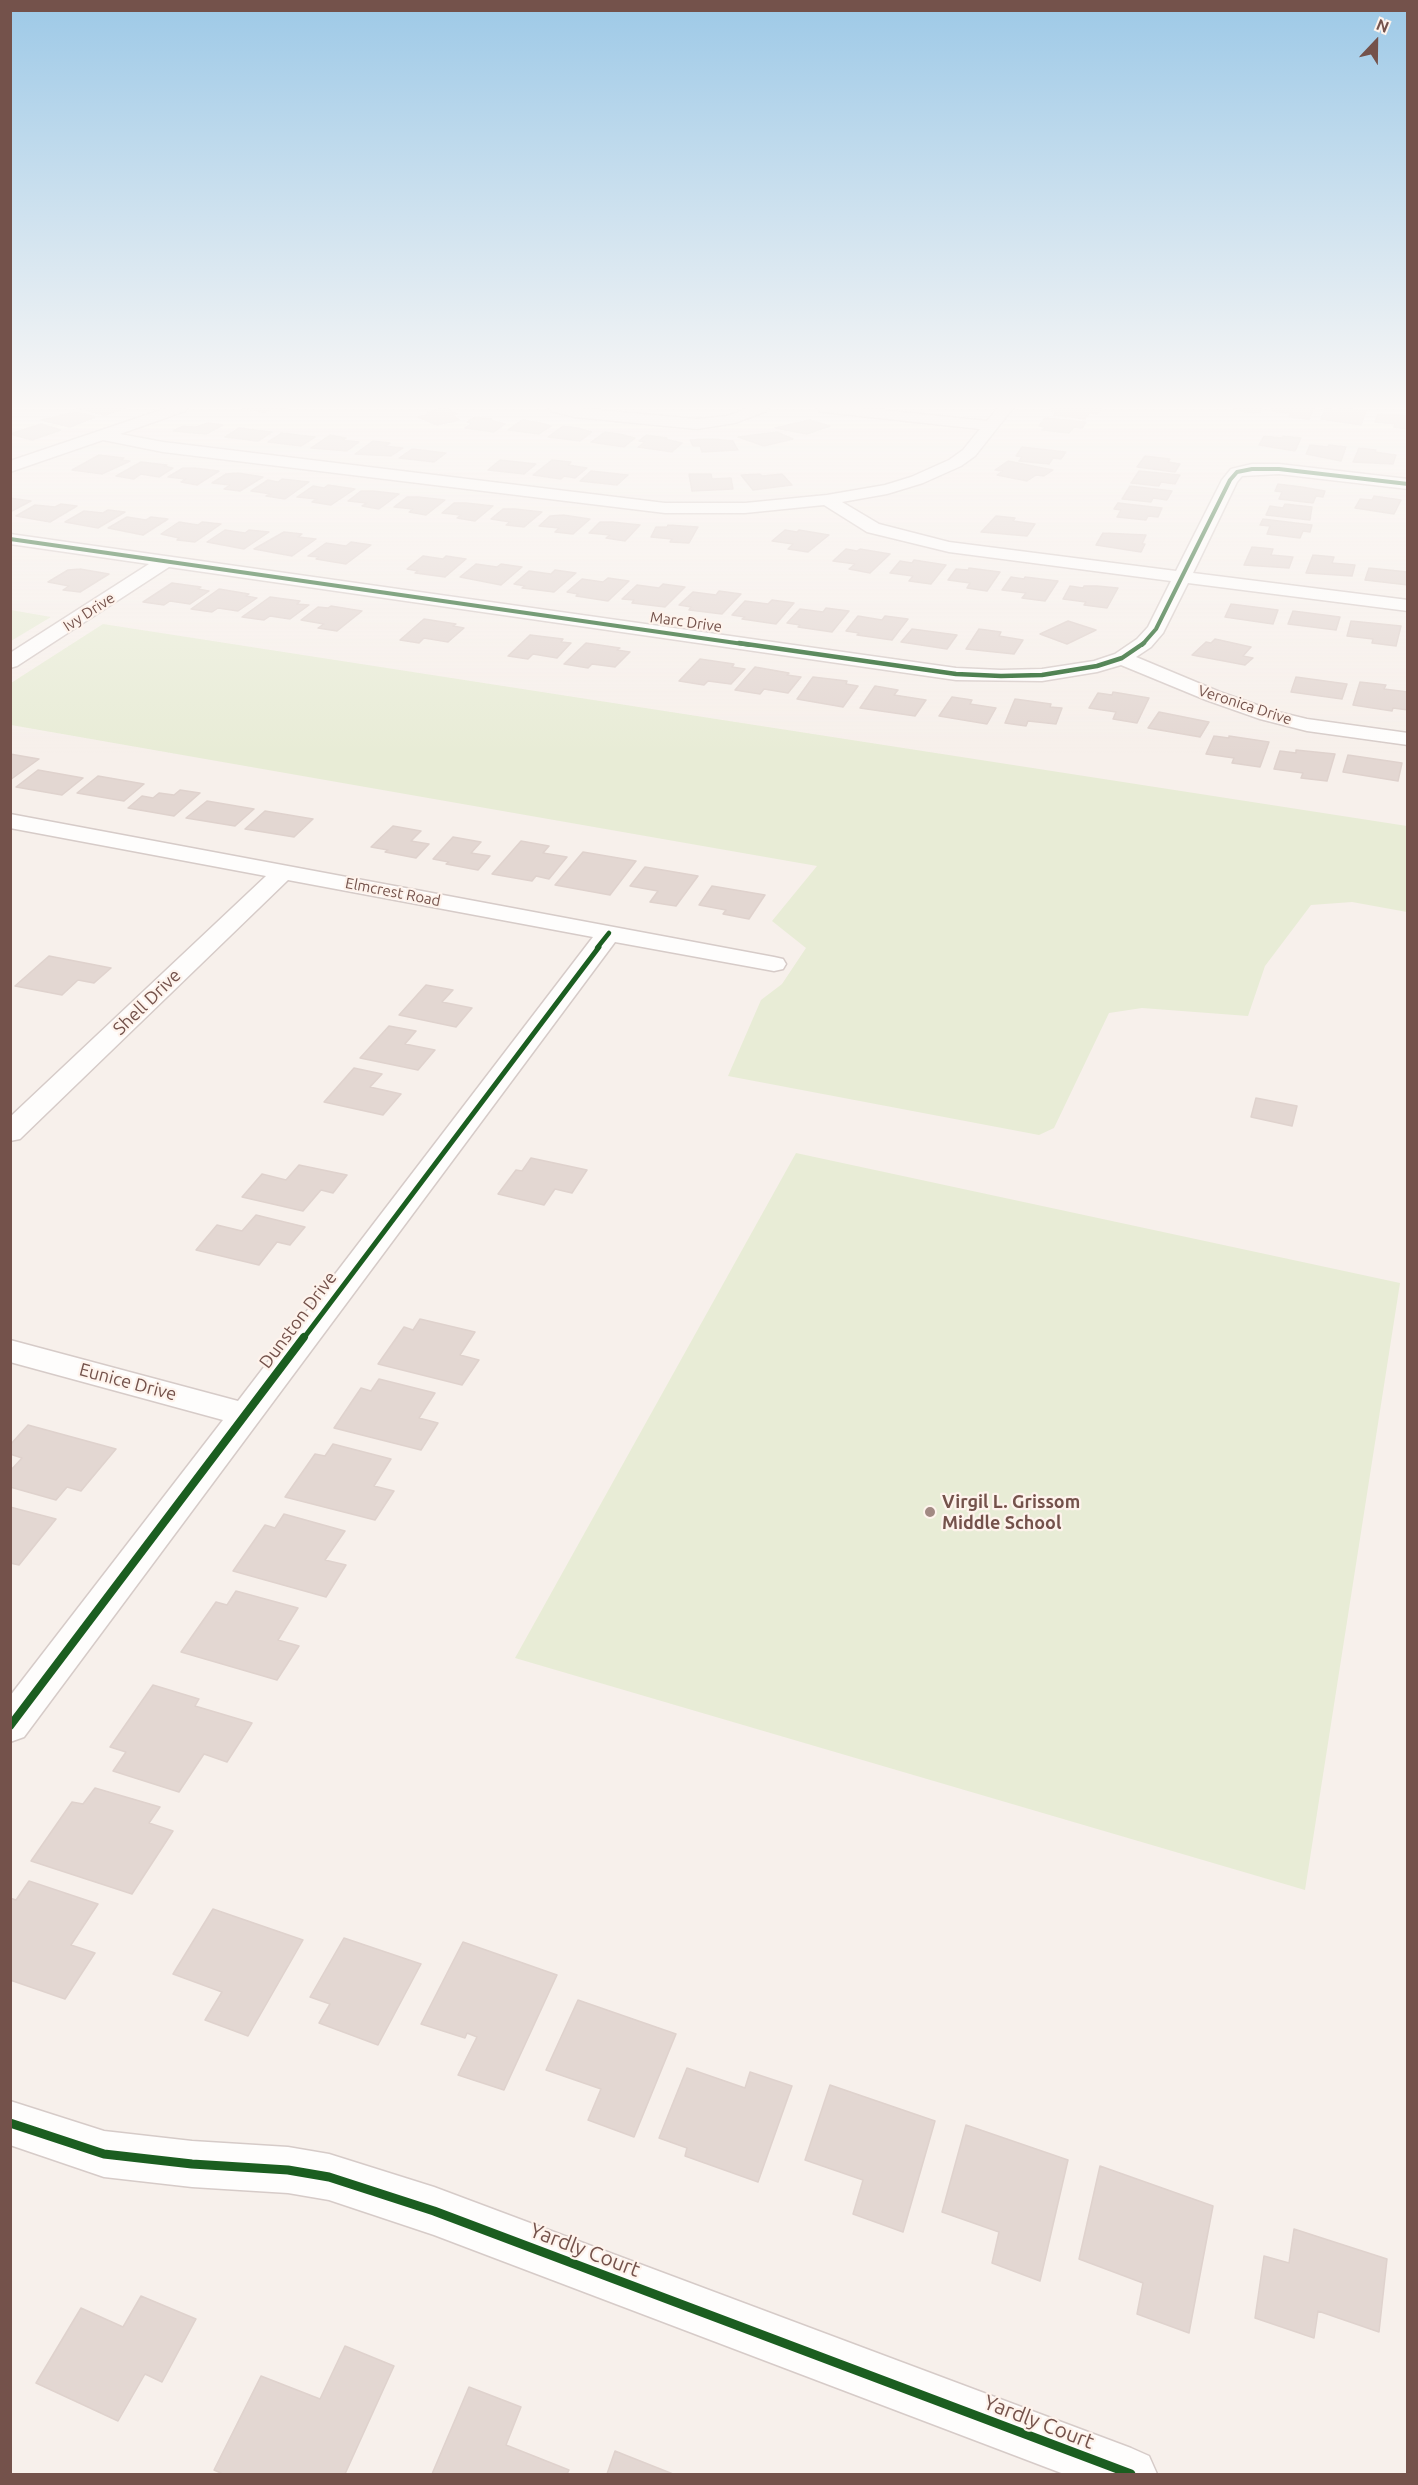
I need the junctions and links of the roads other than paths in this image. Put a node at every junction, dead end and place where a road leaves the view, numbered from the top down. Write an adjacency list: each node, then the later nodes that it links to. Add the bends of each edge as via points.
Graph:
1 (866, 524): 5 (street, via 959,549)
2 (1208, 524): 5 (street, Marc Drive)
3 (10, 539): 4 (street, Marc Drive)
4 (168, 560): 7 (street, Marc Drive, via 956,674 1042,675); 8 (street, Ivy Drive)
5 (1181, 577): 6 (street); 7 (street, Marc Drive, via 1156,630)
6 (1407, 606)
7 (1122, 658): 9 (street, Veronica Drive, via 1267,716)
8 (10, 662)
9 (1407, 739)
10 (10, 821): 11 (street, Elmcrest Road)
11 (283, 872): 12 (street, Elmcrest Road); 14 (street, Shell Drive)
12 (609, 933): 13 (street, Elmcrest Road); 16 (street, Dunston Drive)
13 (774, 964)
14 (10, 1133)
15 (10, 1351): 16 (street, Eunice Drive)
16 (246, 1414): 17 (street, Dunston Drive)
17 (10, 1726)
18 (10, 2122): 19 (street, Yardly Court, via 104,2154 328,2177 434,2211)
19 (1131, 2475)

